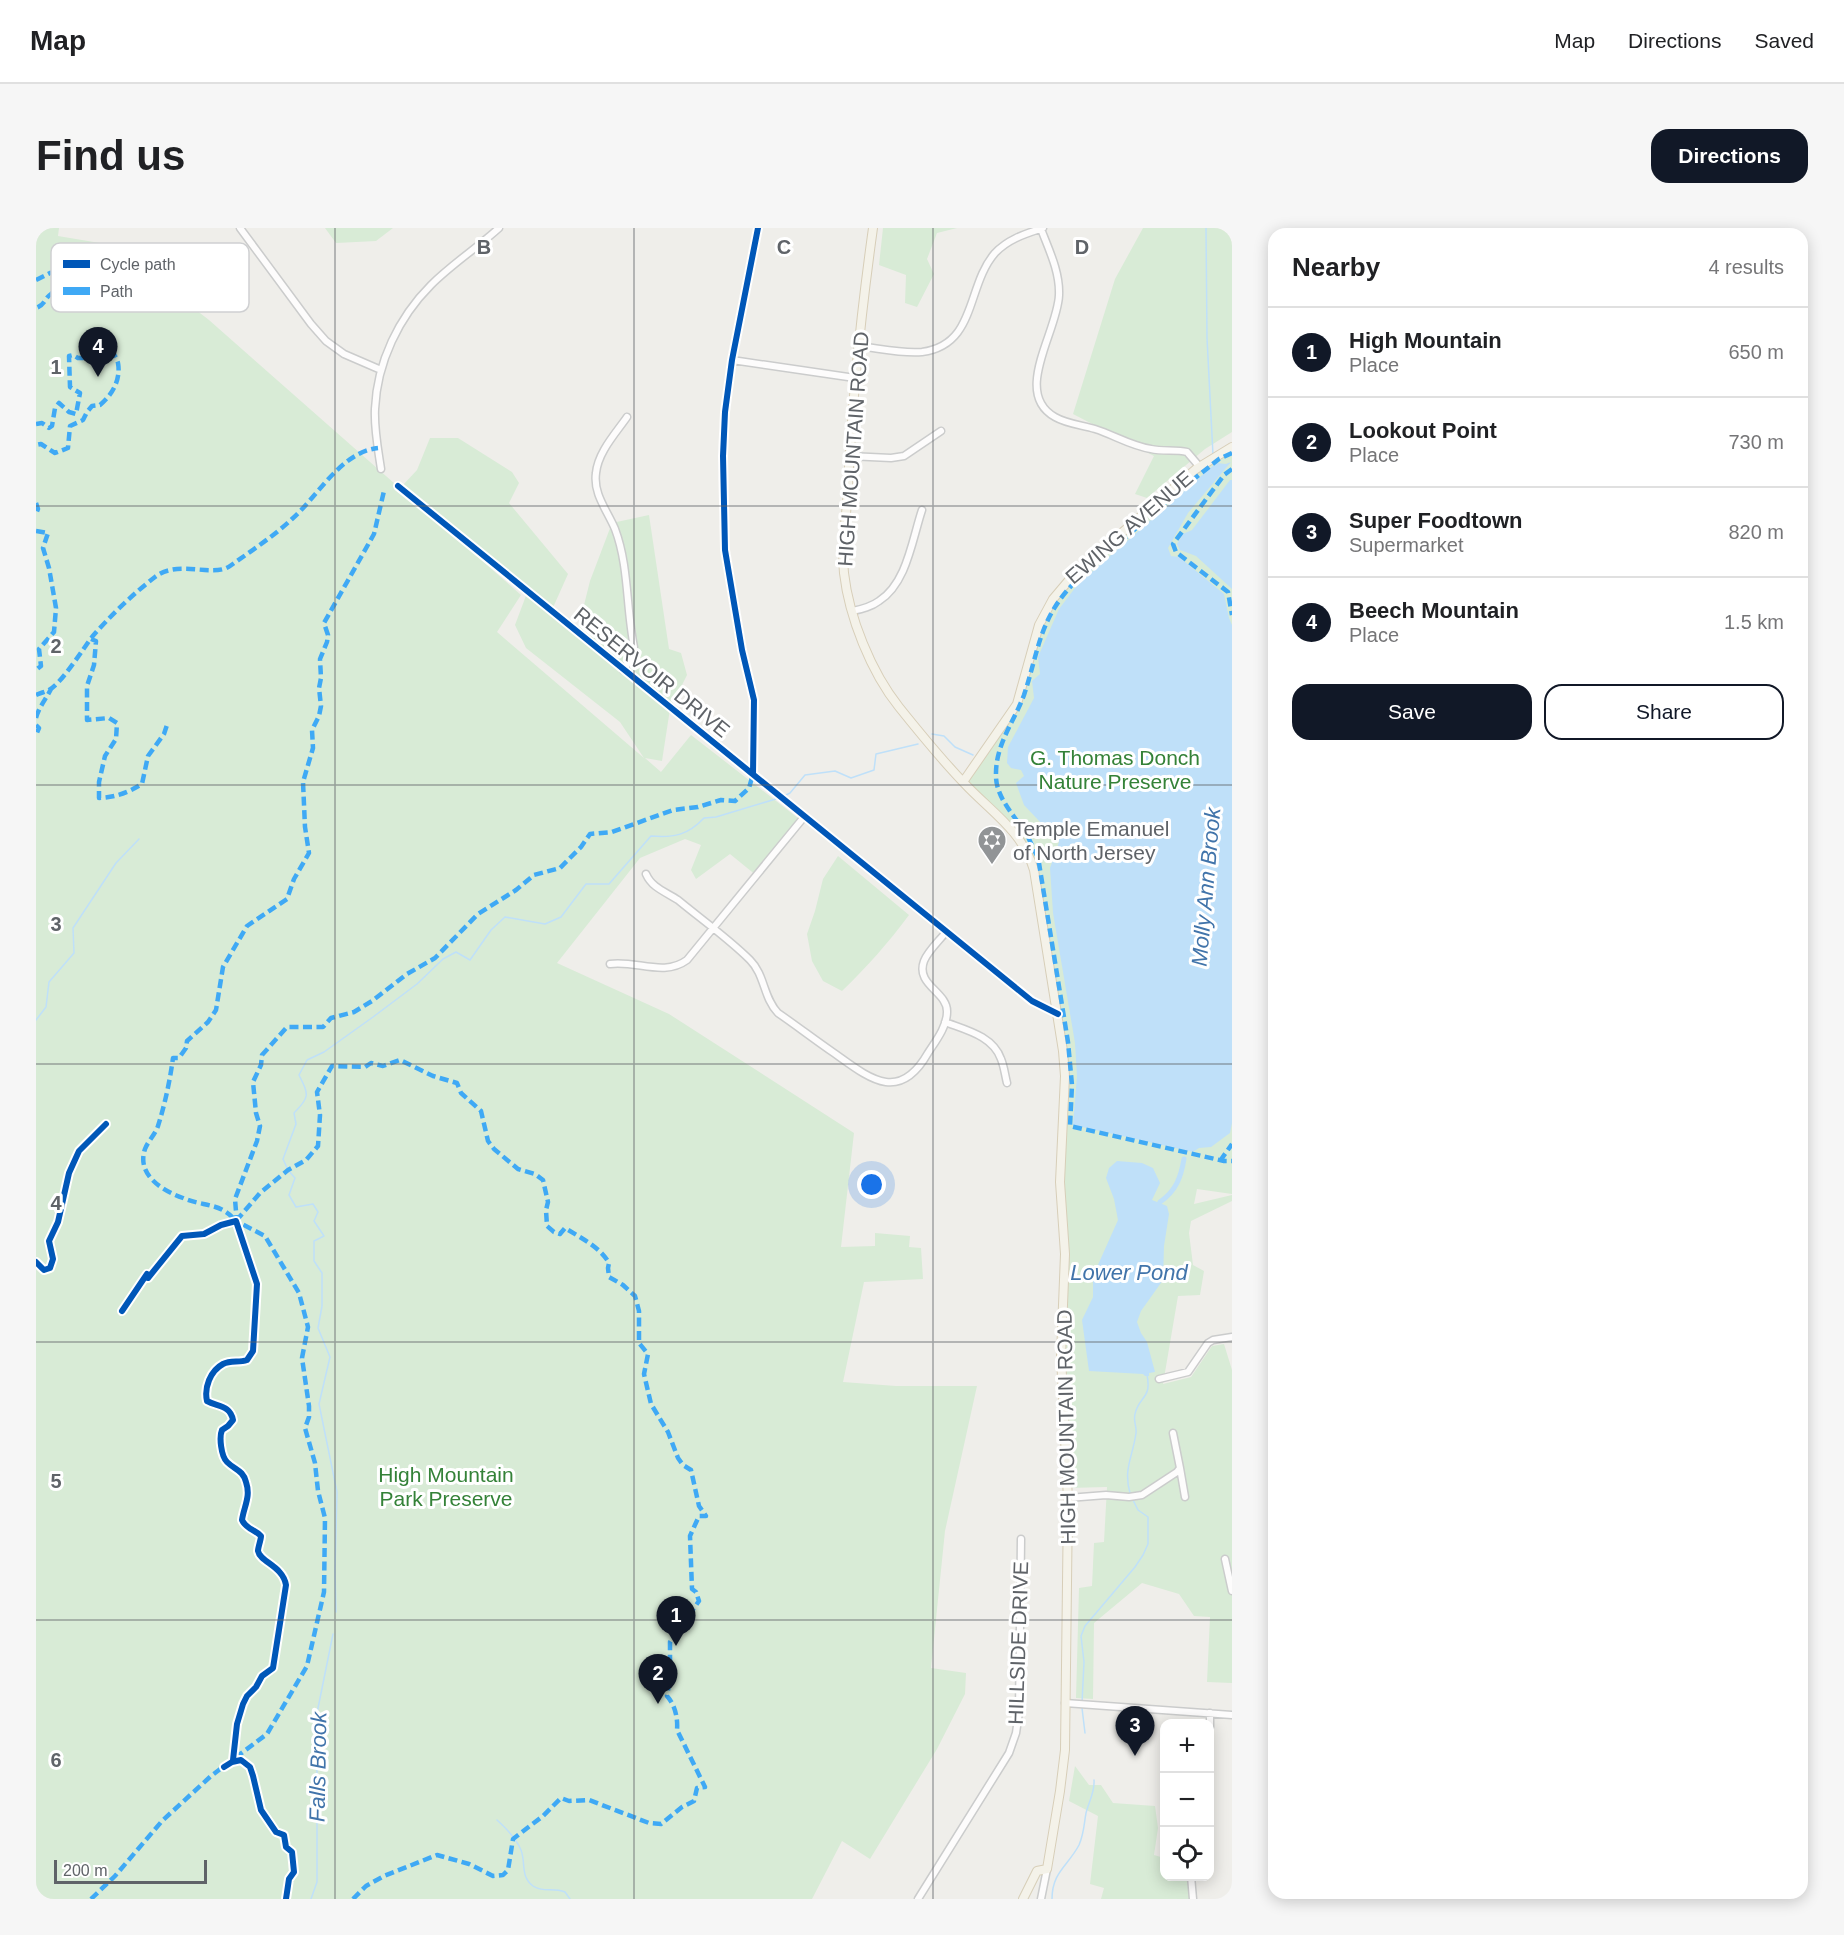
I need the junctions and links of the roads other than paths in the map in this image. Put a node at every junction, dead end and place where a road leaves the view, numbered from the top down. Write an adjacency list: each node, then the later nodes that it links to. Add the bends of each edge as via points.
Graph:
1 (240, 228): 8 (street, via 318,333 344,354)
2 (499, 228): 8 (street, via 420,297 396,333)
3 (758, 228): 7 (street)
4 (873, 228): 6 (main road, HIGH MOUNTAIN ROAD)
5 (1042, 228): 6 (street, via 1016,237 994,254 984,269 964,324 946,343 929,351 912,352); 14 (street, via 1059,292 1057,313 1036,376 1044,408 1061,420 1140,447 1187,452)
6 (857, 346): 9 (main road, HIGH MOUNTAIN ROAD)
7 (732, 360): 9 (street); 20 (street, via 724,434 724,538 753,700)
8 (381, 370): 15 (street, via 375,410)
9 (855, 378): 13 (main road, HIGH MOUNTAIN ROAD)
10 (627, 417): 19 (street, via 600,458 596,481 621,553 634,647)
11 (941, 431): 13 (street, via 904,456)
12 (1232, 447): 14 (main road, EWING AVENUE)
13 (849, 456): 18 (main road, HIGH MOUNTAIN ROAD, via 843,560)
14 (1199, 466): 21 (main road, EWING AVENUE, via 1059,590 1039,625 1017,704)
15 (381, 469)
16 (398, 486): 19 (street, RESERVOIR DRIVE)
17 (922, 510): 18 (street, via 903,570 893,588 875,604)
18 (853, 611): 21 (main road, HIGH MOUNTAIN ROAD, via 867,651 889,693)
19 (623, 670): 20 (street, RESERVOIR DRIVE)
20 (753, 774): 22 (street, RESERVOIR DRIVE)
21 (963, 782): 27 (main road, HIGH MOUNTAIN ROAD, via 1010,826 1028,852)
22 (804, 817): 24 (street); 25 (street, RESERVOIR DRIVE)
23 (646, 874): 24 (street, via 655,886)
24 (712, 929): 26 (street, via 691,956 673,967); 28 (street, via 755,966 778,1013 872,1079 894,1082 914,1073)
25 (946, 932): 27 (street, RESERVOIR DRIVE, via 1032,1001); 28 (street, via 925,959 923,968 926,982 946,1005)
26 (610, 964)
27 (1058, 1014): 35 (main road, HIGH MOUNTAIN ROAD, via 1065,1076 1060,1154 1065,1254 1061,1348)
28 (945, 1022): 29 (street, via 992,1045 1001,1058)
29 (1007, 1083)
30 (1232, 1337): 31 (street, via 1208,1343 1188,1372)
31 (1160, 1379)
32 (1173, 1433): 33 (street)
33 (1180, 1468): 34 (street); 35 (street, via 1151,1490 1132,1497)
34 (1185, 1497)
35 (1068, 1498): 39 (main road, HIGH MOUNTAIN ROAD)
36 (1022, 1539): 45 (street, HILLSIDE DRIVE, via 1014,1740)
37 (1225, 1559): 38 (street)
38 (1232, 1591)
39 (1065, 1703): 40 (street); 43 (main road, HIGH MOUNTAIN ROAD, via 1063,1769)
40 (1210, 1713): 41 (street); 42 (street)
41 (1232, 1714)
42 (1210, 1719)
43 (1047, 1869): 46 (main road, via 1037,1871); 47 (street, HIGH MOUNTAIN ROAD)
44 (1191, 1881): 48 (street)
45 (918, 1899)
46 (1023, 1899)
47 (1041, 1899)
48 (1193, 1899)

